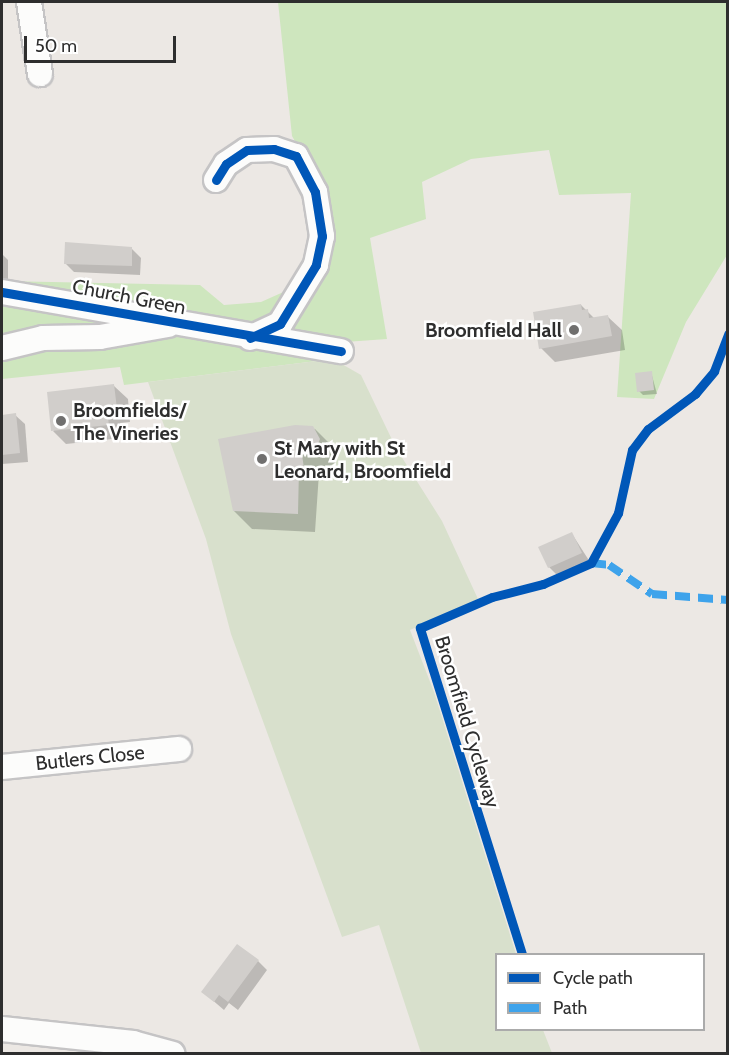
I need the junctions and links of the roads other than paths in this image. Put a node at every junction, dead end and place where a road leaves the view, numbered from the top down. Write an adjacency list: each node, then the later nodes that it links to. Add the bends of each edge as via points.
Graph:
1 (29, 2): 2 (street)
2 (40, 74)
3 (216, 180): 7 (street, via 226,164 247,150 274,149 296,156 315,192 322,236 316,265 280,324)
4 (2, 293): 5 (street, Church Green); 6 (street, Church Green, via 46,316 50,326)
5 (173, 324): 6 (street, Church Green, via 100,337); 7 (street, Church Green)
6 (43, 338): 8 (street, Church Green)
7 (250, 338): 9 (street, Church Green)
8 (2, 348)
9 (340, 351)
10 (179, 749): 11 (street, Butlers Close)
11 (2, 766)
12 (2, 1029): 13 (street, via 133,1043)
13 (173, 1053)

